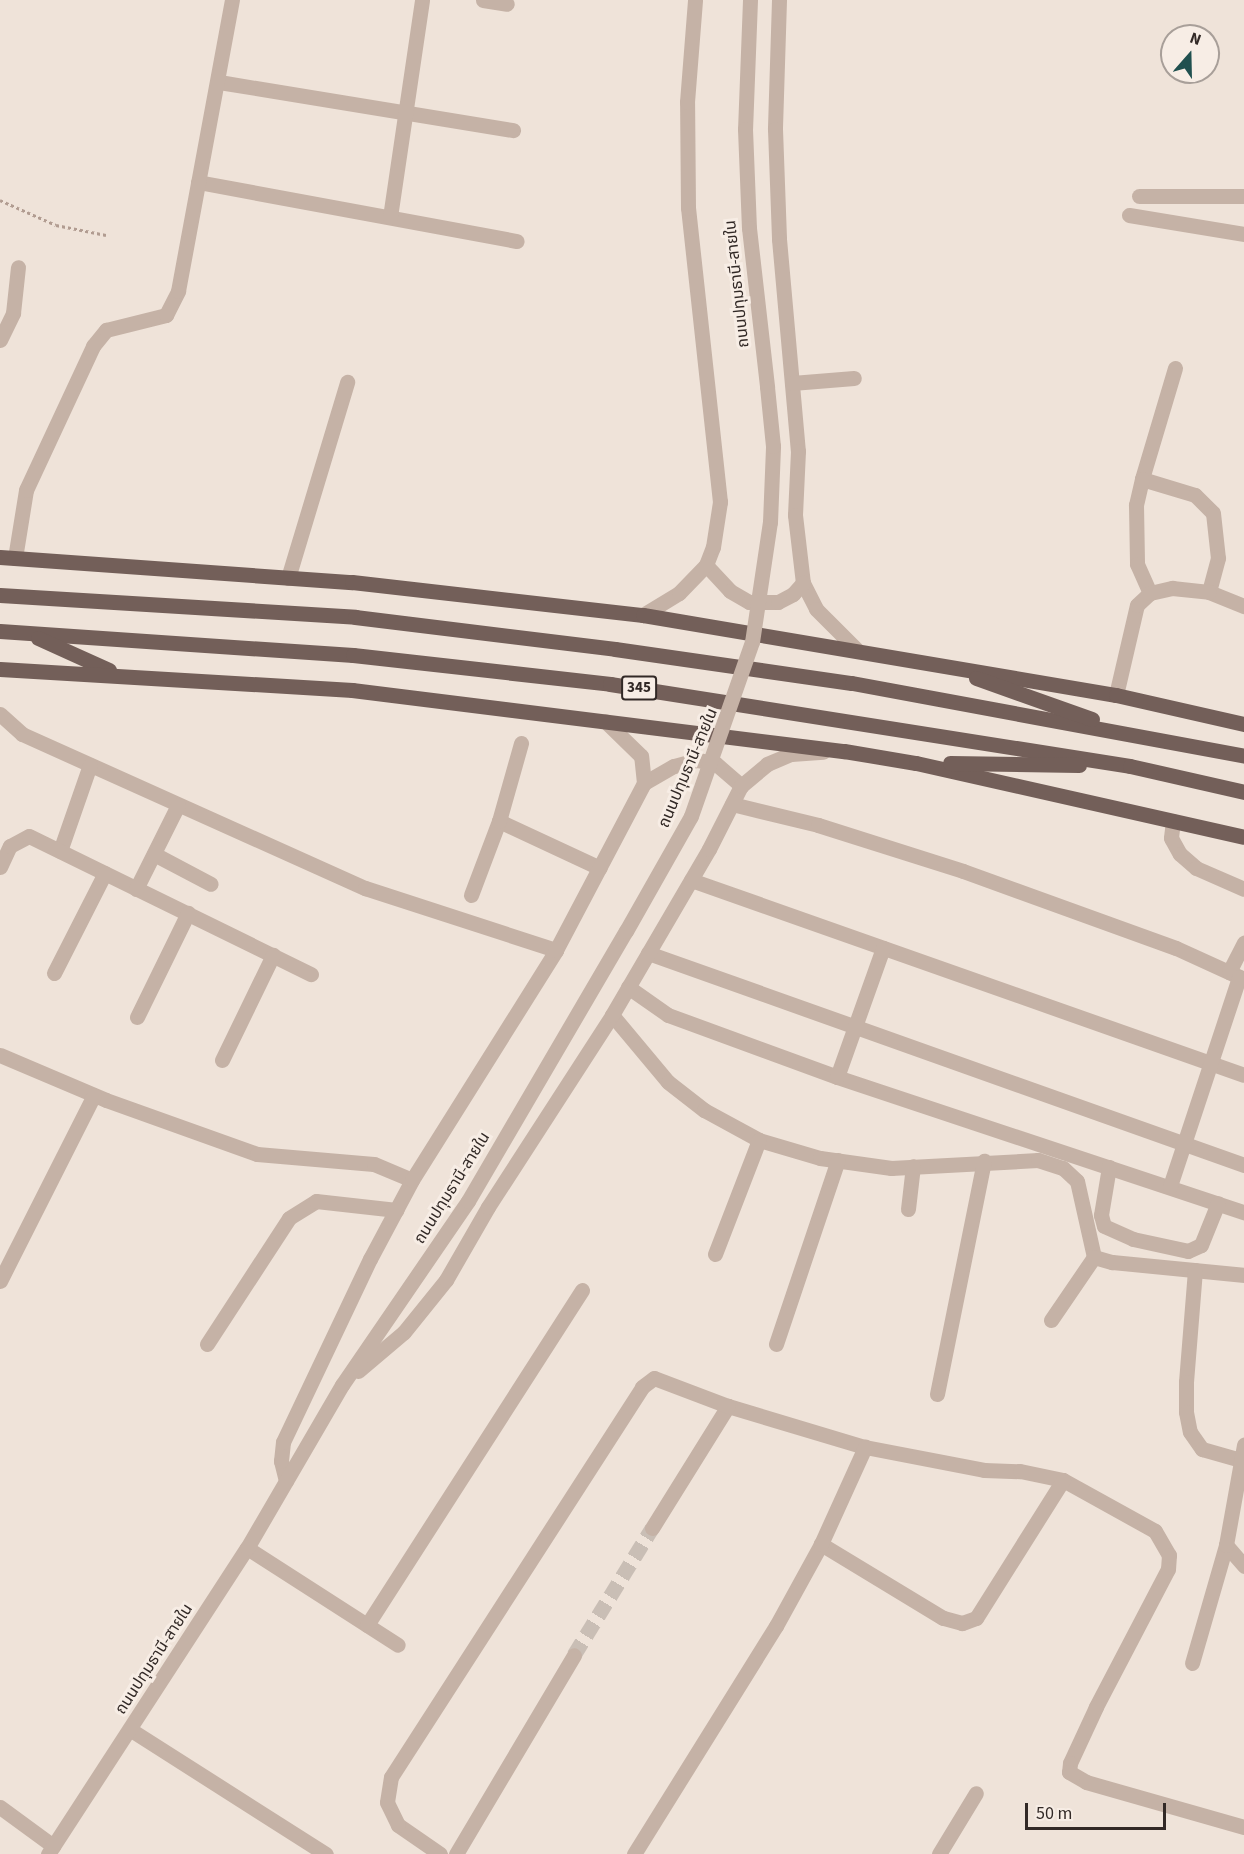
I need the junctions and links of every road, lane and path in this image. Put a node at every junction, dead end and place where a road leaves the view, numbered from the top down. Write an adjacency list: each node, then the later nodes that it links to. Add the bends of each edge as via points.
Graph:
1 (232, 0): 8 (street)
2 (422, 0): 9 (street)
3 (483, 0): 7 (street)
4 (695, 0): 28 (street, via 686,141 695,275 720,502)
5 (750, 0): 112 (street, ถนนปทุมธานี-สายใน, bridge, via 746,129 753,274 773,446 770,522 752,642 691,816 468,1201)
6 (779, 0): 25 (street, via 775,129 783,301)
7 (507, 4)
8 (219, 82): 9 (street); 11 (street)
9 (405, 112): 10 (street); 16 (street)
10 (513, 130)
11 (198, 182): 16 (street); 27 (street, via 178,291 171,308 151,321 106,330 93,346 26,490)
12 (1139, 196): 13 (street)
13 (1244, 196)
14 (0, 200): 18 (path, via 56,225)
15 (1129, 215): 17 (street)
16 (390, 217): 19 (street)
17 (1244, 234)
18 (106, 236)
19 (517, 241)
20 (18, 267): 21 (street, via 13,313)
21 (2, 331)
22 (1175, 368): 26 (street)
23 (854, 378): 25 (street)
24 (347, 382): 29 (street)
25 (792, 383): 30 (street, via 798,451 795,515)
26 (1142, 479): 31 (street, via 1195,495 1213,513 1218,558); 32 (street, via 1136,505 1137,564)
27 (7, 558): 29 (main road)
28 (706, 565): 30 (street, via 730,591 749,602 778,602); 35 (street, via 679,593)
29 (288, 578): 35 (main road)
30 (803, 583): 38 (street, via 816,609)
31 (1209, 592): 32 (street, via 1172,588); 34 (street)
32 (1150, 593): 42 (street, via 1137,605 1131,619)
33 (0, 595): 46 (main road, 345, via 355,617 603,647 852,683)
34 (1244, 606)
35 (643, 615): 38 (main road)
36 (0, 631): 37 (main road, 345)
37 (27, 633): 41 (main road); 52 (main road, 345, via 353,655 610,684)
38 (856, 649): 39 (main road)
39 (934, 663): 42 (main road); 46 (main road)
40 (0, 669): 41 (main road)
41 (119, 674): 45 (main road, via 352,690)
42 (1116, 695): 44 (main road)
43 (0, 714): 51 (street, via 22,735)
44 (1243, 720)
45 (605, 721): 48 (main road); 53 (street, via 641,756)
46 (1135, 734): 49 (main road, 345)
47 (521, 743): 58 (street)
48 (844, 751): 50 (main road); 54 (street, via 791,754 767,764)
49 (1244, 756)
50 (916, 762): 52 (main road); 59 (main road)
51 (90, 765): 57 (street); 61 (street)
52 (1130, 766): 55 (main road, 345)
53 (644, 783): 54 (street, via 674,766 697,760 715,763); 64 (street)
54 (741, 786): 56 (street)
55 (1244, 792)
56 (732, 804): 66 (street); 79 (street, via 818,825 963,871 1176,948)
57 (178, 805): 62 (street); 74 (street, via 365,888)
58 (499, 821): 64 (street); 70 (street)
59 (1173, 821): 60 (main road); 69 (street, via 1171,838 1180,854 1196,868)
60 (1244, 837)
61 (60, 851): 63 (street, via 25,836 10,846); 65 (street)
62 (154, 854): 67 (street); 68 (street)
63 (0, 867)
64 (600, 868): 74 (street)
65 (105, 873): 68 (street); 77 (street)
66 (691, 880): 73 (street); 75 (street)
67 (211, 884)
68 (136, 889): 71 (street)
69 (1244, 889)
70 (471, 894)
71 (188, 914): 76 (street); 82 (street)
72 (1244, 943): 79 (street)
73 (883, 948): 83 (street); 86 (street)
74 (556, 950): 97 (street)
75 (648, 953): 80 (street); 83 (street)
76 (273, 955): 78 (street); 85 (street)
77 (54, 973)
78 (311, 974)
79 (1237, 976): 86 (street)
80 (628, 987): 81 (street); 88 (street, via 668,1016)
81 (612, 1015): 90 (street, via 668,1082 704,1110); 112 (street, via 488,1207 446,1280 404,1332)
82 (137, 1017)
83 (855, 1028): 88 (street); 91 (street)
84 (0, 1055): 89 (street)
85 (222, 1060)
86 (1210, 1063): 87 (street); 91 (street)
87 (1244, 1075)
88 (837, 1077): 96 (street)
89 (94, 1095): 97 (street, via 257,1154 374,1164); 107 (street)
90 (759, 1140): 92 (street); 103 (street)
91 (1184, 1143): 94 (street); 98 (street)
92 (838, 1160): 95 (street, via 891,1168); 111 (street)
93 (984, 1161): 95 (street); 104 (street, via 1038,1160 1063,1168 1077,1181); 113 (street)
94 (1244, 1165)
95 (913, 1166): 100 (street)
96 (1109, 1167): 98 (street); 99 (street, via 1101,1215 1104,1226 1133,1239 1188,1251 1207,1235)
97 (412, 1180): 101 (street)
98 (1170, 1186): 99 (street)
99 (1218, 1203): 102 (street)
100 (908, 1209)
101 (396, 1210): 110 (street, via 316,1201 289,1218); 119 (street, via 283,1442 281,1461)
102 (1244, 1212)
103 (715, 1254)
104 (1094, 1257): 105 (street); 109 (street)
105 (1195, 1270): 106 (street); 117 (street, via 1186,1382 1190,1432 1202,1449)
106 (1244, 1275)
107 (0, 1281)
108 (582, 1290): 125 (street)
109 (1051, 1320)
110 (207, 1344)
111 (776, 1344)
112 (342, 1385): 119 (street, ถนนปทุมธานี-สายใน)
113 (937, 1394)
114 (729, 1406): 116 (street); 120 (street); 135 (street, via 654,1378 642,1387 391,1777 387,1803 398,1825)
115 (1244, 1445): 117 (street)
116 (865, 1447): 118 (street, via 984,1470 1020,1471); 121 (street)
117 (1243, 1461): 122 (street)
118 (1063, 1480): 121 (street, via 976,1618 962,1623 943,1618); 132 (street, via 1155,1531 1169,1555 1168,1569 1096,1707 1070,1763 1070,1772 1086,1782)
119 (286, 1481): 123 (street, ถนนปทุมธานี-สายใน)
120 (652, 1528)
121 (821, 1544): 137 (street, via 776,1626)
122 (1226, 1545): 124 (street); 128 (street)
123 (247, 1548): 125 (street); 129 (street, ถนนปทุมธานี-สายใน)
124 (1244, 1566)
125 (366, 1625): 126 (street)
126 (398, 1645)
127 (574, 1656): 136 (street)
128 (1192, 1663)
129 (131, 1730): 133 (street, ถนนปทุมธานี-สายใน); 134 (street)
130 (976, 1793): 138 (street)
131 (0, 1807): 133 (street)
132 (1244, 1827)
133 (51, 1850)
134 (326, 1854)
135 (440, 1854)
136 (456, 1854)
137 (634, 1854)
138 (939, 1854)

